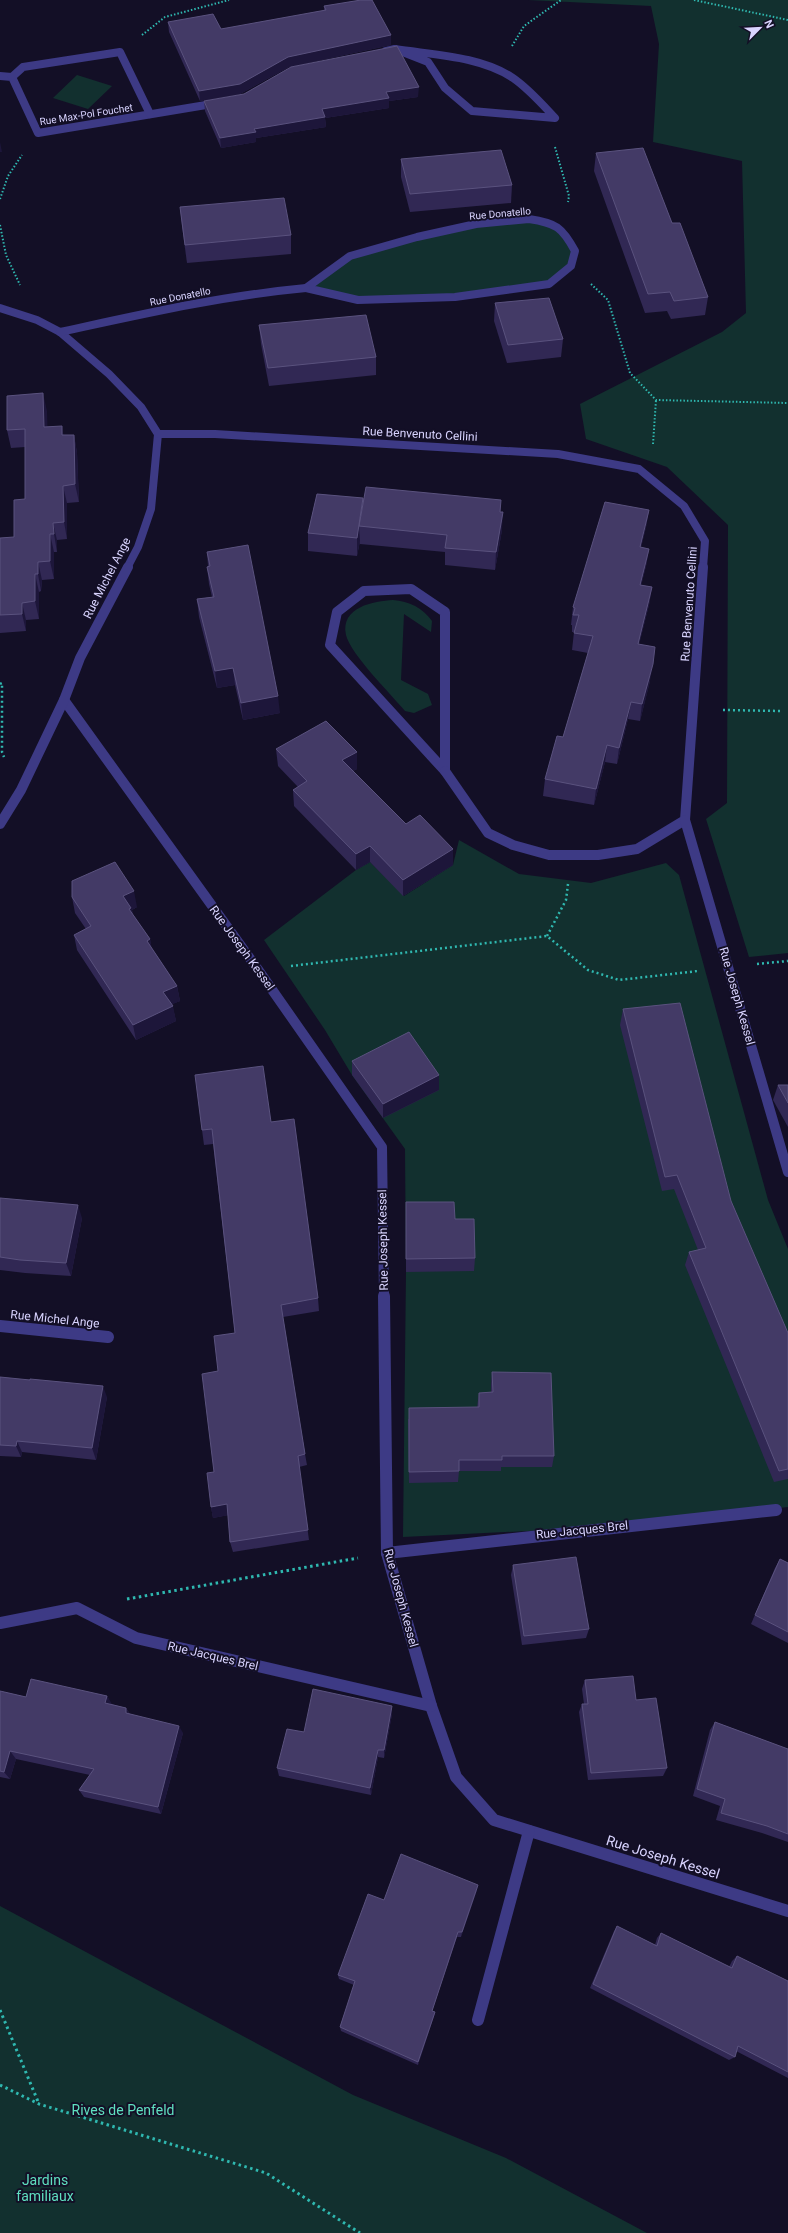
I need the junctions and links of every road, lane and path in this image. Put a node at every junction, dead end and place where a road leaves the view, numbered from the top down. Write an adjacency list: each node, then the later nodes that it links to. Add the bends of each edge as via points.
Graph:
1 (229, 0): 6 (path, via 165,18)
2 (561, 0): 8 (path, via 524,26)
3 (694, 0): 4 (path)
4 (788, 20)
5 (395, 49): 7 (street); 8 (street, via 475,62); 8 (street, via 428,62 444,88 472,111 555,118 509,76)
6 (120, 52): 10 (street, via 23,67); 12 (street, Rue Max-Pol Fouchet)
7 (380, 52)
8 (498, 71)
9 (0, 76): 10 (street)
10 (12, 78): 13 (street, Rue Max-Pol Fouchet)
11 (226, 101): 12 (street, Rue Max-Pol Fouchet)
12 (150, 114): 13 (street, Rue Max-Pol Fouchet)
13 (38, 133): 15 (path, via 8,176)
14 (555, 146): 16 (path, via 569,196 568,211)
15 (0, 199)
16 (550, 222): 18 (street, Rue Donatello, via 565,233 575,251); 19 (street, Rue Donatello, via 529,219 476,224 417,237 350,256)
17 (0, 225): 21 (path, via 6,255)
18 (571, 266): 19 (street, Rue Donatello, via 549,284 455,297 358,300); 23 (path, via 608,300 630,372)
19 (306, 288): 22 (street, Rue Donatello, via 195,302)
20 (0, 308): 21 (street)
21 (37, 320): 22 (street)
22 (60, 332): 25 (street, via 109,374 141,407)
23 (656, 400): 24 (path); 26 (path, via 653,444)
24 (788, 403)
25 (158, 434): 26 (street, Rue Benvenuto Cellini, via 214,434 558,454); 28 (street, Rue Michel Ange, via 151,510 138,547 80,658)
26 (639, 469): 29 (street, Rue Benvenuto Cellini, via 684,506 705,541)
27 (0, 684): 32 (path, via 2,683 2,752)
28 (64, 700): 32 (street, Rue Michel Ange); 38 (street, Rue Joseph Kessel)
29 (694, 708): 30 (path); 33 (street, Rue Benvenuto Cellini)
30 (781, 711)
31 (445, 771): 31 (street, via 330,645 337,612 364,591 411,589 445,612); 35 (street, via 488,833 513,845 549,855)
32 (20, 790): 34 (street, Rue Michel Ange)
33 (685, 820): 35 (street, via 637,849 598,855); 37 (street, Rue Joseph Kessel)
34 (0, 824)
35 (571, 855): 36 (path, via 566,900)
36 (547, 936): 37 (path, via 588,970 619,980); 38 (path, via 430,948)
37 (728, 968): 39 (street, Rue Joseph Kessel)
38 (259, 971): 43 (street, Rue Joseph Kessel, via 382,1148)
39 (788, 1172)
40 (0, 1326): 41 (street, Rue Michel Ange)
41 (108, 1337)
42 (776, 1510): 43 (street, Rue Jacques Brel, via 638,1523)
43 (387, 1553): 44 (path); 46 (street, Rue Joseph Kessel)
44 (77, 1608): 45 (street); 46 (street, Rue Jacques Brel, via 136,1638)
45 (0, 1623)
46 (431, 1706): 47 (street, Rue Joseph Kessel, via 456,1777 494,1820)
47 (529, 1831): 48 (street, Rue Joseph Kessel); 50 (street)
48 (788, 1911)
49 (0, 2010): 52 (path)
50 (478, 2020)
51 (0, 2085): 52 (path)
52 (39, 2104): 53 (path, via 266,2173)
53 (360, 2233)

